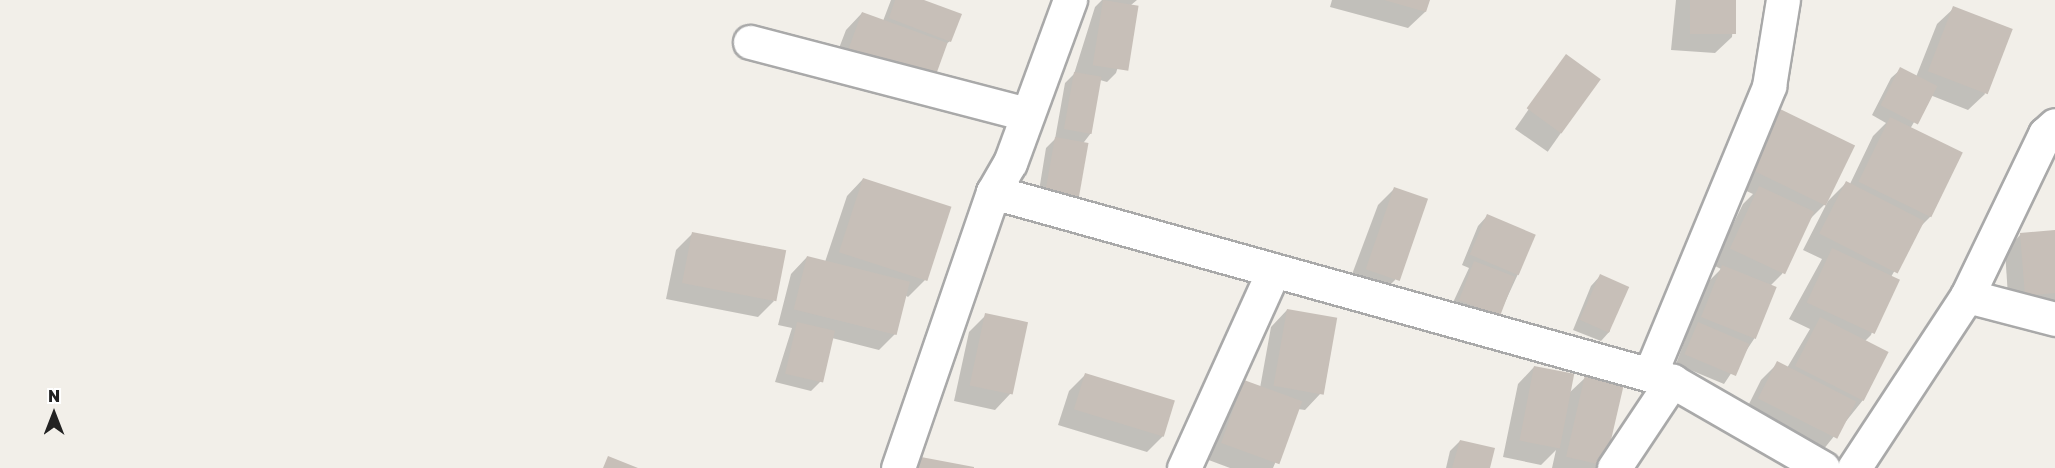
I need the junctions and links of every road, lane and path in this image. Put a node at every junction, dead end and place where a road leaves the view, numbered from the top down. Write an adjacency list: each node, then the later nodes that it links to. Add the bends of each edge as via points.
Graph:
1 (1070, 0): 4 (street)
2 (1783, 0): 10 (street, via 1769,86)
3 (750, 42): 4 (street)
4 (1027, 114): 6 (street, via 1010,163)
5 (2055, 125): 8 (street, via 2044,134)
6 (993, 192): 7 (street); 11 (street)
7 (1274, 270): 10 (street); 12 (street)
8 (1967, 296): 9 (street); 15 (street)
9 (2055, 319)
10 (1661, 378): 13 (street); 14 (street)
11 (898, 468)
12 (1184, 468)
13 (1614, 468)
14 (1823, 468)
15 (1854, 468)

